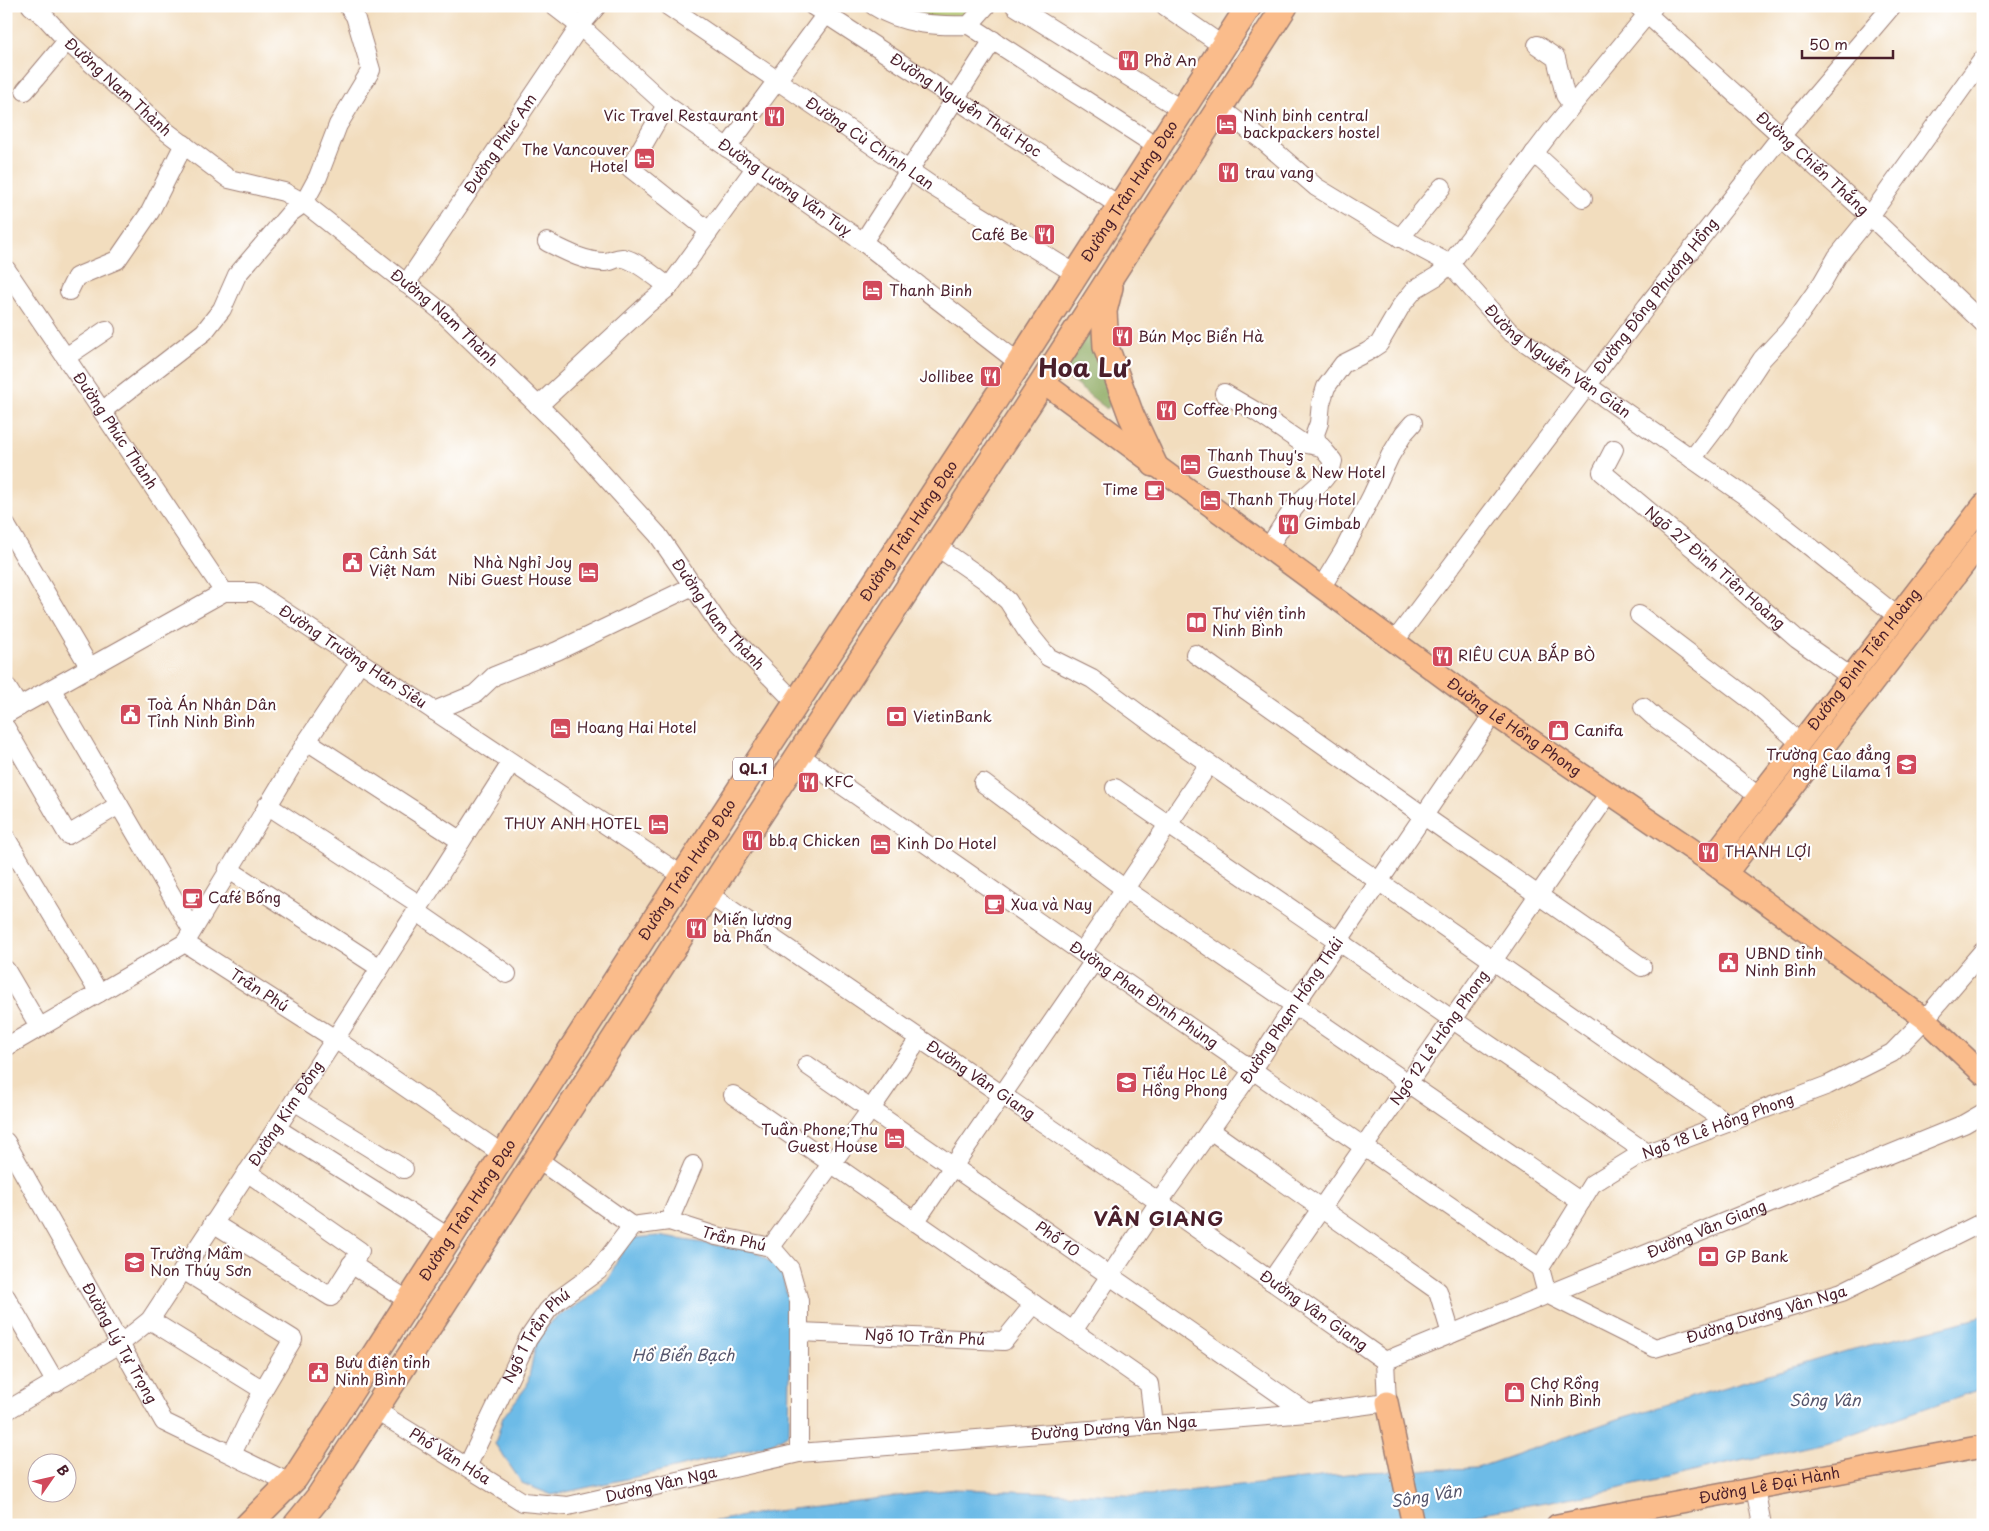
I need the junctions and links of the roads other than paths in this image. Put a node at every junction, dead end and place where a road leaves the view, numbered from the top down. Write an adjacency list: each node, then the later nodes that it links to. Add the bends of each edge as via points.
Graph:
1 (348, 6): 38 (street, via 355,16 370,70 338,125)
2 (554, 6): 16 (street, Đường Lương Văn Tuỵ)
3 (596, 6): 16 (street, Đường Phúc Am)
4 (668, 6): 22 (street, Đường Cù Chính Lan)
5 (874, 6): 15 (street, via 885,13 923,24)
6 (986, 6): 15 (street)
7 (1015, 6): 28 (street)
8 (1165, 6): 20 (street)
9 (1249, 6): 20 (highway, Đường Trân Hưng Đạo / QL.1)
10 (1285, 6): 27 (highway, Đường Trân Hưng Đạo / QL.1)
11 (1892, 6): 29 (street, Đường Đông Phương Hồng)
12 (823, 9): 22 (street); 24 (street, Đường Nguyễn Thái Học)
13 (1647, 9): 26 (street); 29 (street, Đường Chiến Thắng)
14 (43, 10): 18 (street, Đường Nam Thành)
15 (969, 25): 17 (street)
16 (580, 26): 25 (street, Đường Lương Văn Tuỵ); 49 (street, Đường Phúc Am)
17 (993, 40): 24 (street); 31 (street)
18 (67, 41): 23 (street); 30 (street, Đường Nam Thành)
19 (1537, 45): 26 (street, via 1556,58 1565,95)
20 (1223, 46): 28 (highway, Đường Trân Hưng Đạo / QL.1)
21 (1983, 59): 40 (street)
22 (777, 80): 32 (street); 35 (street, Đường Cù Chính Lan)
23 (25, 91)
24 (955, 99): 35 (street); 39 (street, Đường Nguyễn Thái Học)
25 (666, 105): 32 (street, Đường Lương Văn Tuỵ); 41 (street, via 630,168)
26 (1572, 105): 33 (street)
27 (1220, 108): 42 (street, Đường Nguyễn Văn Giản, via 1316,187); 47 (highway, Đường Trân Hưng Đạo / QL.1)
28 (1182, 110): 31 (highway, Đường Trân Hưng Đạo / QL.1)
29 (1782, 135): 40 (street, Đường Chiến Thắng); 57 (street, Đường Đông Phương Hồng)
30 (184, 144): 38 (street, Đường Nam Thành, via 230,178 284,192); 51 (street, via 150,212 118,260 76,277)
31 (1158, 147): 39 (highway, Đường Trân Hưng Đạo / QL.1)
32 (728, 148): 34 (street, Đường Lương Văn Tuỵ)
33 (1534, 153): 37 (street); 45 (street)
34 (756, 168): 41 (street); 44 (street, Đường Lương Văn Tuỵ)
35 (909, 171): 44 (street); 48 (street, Đường Cù Chính Lan)
36 (1442, 187): 42 (street)
37 (1583, 198)
38 (304, 203): 49 (street, Đường Nam Thành); 60 (street, via 290,213 237,275 222,309 204,332)
39 (1120, 206): 48 (highway, Đường Trân Hưng Đạo / QL.1)
40 (1870, 216): 52 (street, Đường Chiến Thắng); 64 (street, via 1837,257 1789,330 1762,359)
41 (708, 231): 50 (street)
42 (1400, 238): 45 (street, Đường Nguyễn Văn Giản)
43 (547, 242): 50 (street, via 594,261 631,260)
44 (863, 242): 55 (street, Đường Lương Văn Tuỵ)
45 (1450, 264): 57 (street, Đường Nguyễn Văn Giản, via 1509,331); 62 (street, via 1438,276 1415,289 1378,344 1343,364 1326,387 1315,434)
46 (6, 269): 54 (street, Đường Phúc Thành)
47 (1113, 273): 56 (highway, Đường Trân Hưng Đạo / QL.1); 65 (highway, via 1104,311 1106,347 1131,415)
48 (1076, 274): 55 (highway, Đường Trân Hưng Đạo / QL.1)
49 (406, 284): 59 (street, Đường Nam Thành, via 441,311)
50 (669, 287): 59 (street)
51 (69, 291)
52 (1983, 323)
53 (106, 330): 54 (street)
54 (66, 357): 60 (street, Đường Phúc Thành)
55 (1019, 363): 56 (highway); 85 (highway, Đường Trân Hưng Đạo / QL.1)
56 (1043, 382): 65 (main road, Đuờng Lê Hồng Phong); 69 (highway, Đường Trân Hưng Đạo / QL.1)
57 (1587, 386): 64 (street, Đường Nguyễn Văn Giản); 78 (street, Đường Đông Phương Hồng)
58 (1224, 392): 62 (street, via 1302,443)
59 (538, 406): 72 (street, Đường Nam Thành, via 658,535)
60 (102, 411): 74 (street, Đường Phúc Thành)
61 (1413, 423): 73 (street, via 1390,456 1352,535)
62 (1322, 447): 70 (street, via 1332,461 1331,468 1297,504)
63 (1614, 449): 82 (street, Ngõ 27 Đinh Tiên Hoàng, via 1602,472 1797,639)
64 (1692, 459): 77 (street, Đường Nguyễn Văn Giản, via 1754,502)
65 (1154, 464): 70 (main road, Đuờng Lê Hồng Phong)
66 (1983, 505): 71 (main road, Đướng Đinh Tiên Hoàng)
67 (6, 525): 81 (street)
68 (1983, 540): 75 (main road, Đướng Đinh Tiên Hoàng)
69 (936, 546): 93 (highway, Đường Trân Hưng Đạo / QL.1); 95 (street, via 985,580 1008,601 1048,657 1092,679)
70 (1268, 549): 73 (main road, Đuờng Lê Hồng Phong)
71 (1925, 580): 75 (street); 77 (main road, Đướng Đinh Tiên Hoàng)
72 (693, 586): 85 (street, Đường Nam Thành, via 719,624); 88 (street, via 557,651 494,676 475,694)
73 (1321, 588): 78 (main road, Đuờng Lê Hồng Phong)
74 (224, 592): 80 (street, Đường Trường Hán Siêu, via 255,592); 81 (street, Đường Trường Hán Siêu)
75 (1942, 593): 108 (main road, Đướng Đinh Tiên Hoàng)
76 (1639, 615): 92 (street, via 1756,704)
77 (1897, 616): 82 (main road, Đướng Đinh Tiên Hoàng)
78 (1394, 642): 89 (main road, Đuờng Lê Hồng Phong)
79 (1194, 654): 102 (street)
80 (360, 662): 88 (street, Đường Trường Hán Siêu); 91 (street)
81 (90, 668): 84 (street, Đường Trường Hán Siêu)
82 (1851, 677): 92 (main road, Đướng Đinh Tiên Hoàng)
83 (6, 686): 87 (street)
84 (52, 690): 87 (street, Đường Trường Hán Siêu); 100 (street)
85 (796, 703): 109 (highway, Đường Trân Hưng Đạo / QL.1)
86 (1643, 707): 99 (street)
87 (13, 711)
88 (434, 711): 94 (street, Đường Trường Hán Siêu)
89 (1493, 714): 98 (main road, Đuờng Lê Hồng Phong); 102 (street, Đường Phạm Hống Thái)
90 (6, 728): 100 (street, via 68,835)
91 (306, 741): 101 (street); 105 (street)
92 (1800, 743): 99 (main road, Đướng Đinh Tiên Hoàng)
93 (799, 755): 112 (highway, Đường Trân Hưng Đạo / QL.1); 118 (street, Đường Phan Đình Phùng)
94 (511, 763): 105 (street, Đường Kim Đồng); 109 (street, Đường Trường Hán Siêu)
95 (1209, 764): 103 (street); 110 (street)
96 (982, 783): 111 (street)
97 (1115, 788): 103 (street)
98 (1609, 794): 106 (main road, Đuờng Lê Hồng Phong); 113 (street, Ngõ 12 Lê Hồng Phong)
99 (1758, 796): 106 (main road, Đướng Đinh Tiên Hoàng)
100 (119, 805): 115 (street)
101 (267, 805): 107 (street); 114 (street)
102 (1424, 816): 110 (street, Đường Phạm Hống Thái); 113 (street)
103 (1168, 825): 111 (street); 116 (street)
104 (6, 838): 124 (street)
105 (461, 841): 114 (street, Đường Kim Đồng)
106 (1709, 861): 108 (main road, Đuờng Lê Hồng Phong)
107 (228, 868): 115 (street); 121 (street)
108 (1726, 874): 127 (main road, Đuờng Lê Hồng Phong)
109 (683, 876): 112 (highway); 147 (highway, Đường Trân Hưng Đạo / QL.1)
110 (1379, 881): 116 (street, Đường Phạm Hống Thái); 119 (street)
111 (1125, 889): 118 (street); 125 (street)
112 (708, 894): 130 (street, Đường Vân Giang); 150 (highway, Đường Trân Hưng Đạo / QL.1)
113 (1539, 895): 119 (street, Ngõ 12 Lê Hồng Phong); 120 (street)
114 (418, 908): 121 (street, Đường Kim Đồng); 123 (street)
115 (188, 937): 124 (street); 129 (street, Trần Phú)
116 (1338, 940): 125 (street, Đường Phạm Hống Thái); 126 (street)
117 (1983, 951): 127 (street, Ngõ 18 Lê Hồng Phong)
118 (1088, 957): 133 (street, Đường Phan Đình Phùng); 137 (street)
119 (1493, 960): 126 (street, Ngõ 12 Lê Hồng Phong); 141 (street)
120 (1642, 967)
121 (380, 968): 129 (street, Đường Kim Đồng)
122 (6, 970): 128 (street)
123 (507, 974)
124 (99, 993): 128 (street)
125 (1294, 1006): 133 (street, Đường Phạm Hống Thái); 135 (street)
126 (1453, 1019): 135 (street, Ngõ 12 Lê Hồng Phong); 146 (street)
127 (1925, 1019): 134 (main road, Đuờng Lê Hồng Phong); 141 (street, Ngõ 18 Lê Hồng Phong, via 1892,1053 1828,1085)
128 (40, 1028): 131 (street)
129 (335, 1039): 138 (street, Đường Kim Đồng); 147 (street, Trần Phú)
130 (919, 1039): 137 (street, Đường Vân Giang); 139 (street)
131 (6, 1047)
132 (807, 1065): 139 (street, Phố 10)
133 (1252, 1071): 143 (street, Đường Phạm Hống Thái); 145 (street, Đường Phan Đình Phùng)
134 (1983, 1074)
135 (1407, 1084): 145 (street, Ngõ 12 Lê Hồng Phong); 155 (street)
136 (733, 1095): 148 (street)
137 (1003, 1096): 151 (street); 154 (street, Đường Vân Giang)
138 (294, 1101): 142 (street, Đường Kim Đồng); 152 (street)
139 (871, 1109): 148 (street); 151 (street, Phố 10)
140 (1983, 1113): 169 (street, Đường Vân Giang, via 1964,1124)
141 (1727, 1123): 146 (street, Ngõ 18 Lê Hồng Phong)
142 (276, 1128): 153 (street, Đường Kim Đồng); 162 (street)
143 (1210, 1130): 154 (street, Đường Phạm Hống Thái); 156 (street)
144 (6, 1142): 177 (street, Đường Lý Tự Trọng)
145 (1364, 1147): 156 (street, Ngõ 12 Lê Hồng Phong); 165 (street, Đường Phan Đình Phùng)
146 (1647, 1153): 155 (street, Ngõ 18 Lê Hồng Phong, via 1592,1184)
147 (504, 1155): 150 (highway); 162 (highway, Đường Trân Hưng Đạo / QL.1)
148 (831, 1163): 158 (street); 163 (street)
149 (693, 1165): 157 (street)
150 (533, 1166): 161 (street); 182 (highway, Đường Trân Hưng Đạo / QL.1)
151 (952, 1166): 158 (street); 167 (street, Phố 10)
152 (404, 1169)
153 (247, 1172): 160 (street, Đường Kim Đồng); 164 (street, via 360,1250)
154 (1159, 1202): 167 (street, Đường Phạm Hống Thái); 168 (street, Đường Vân Giang)
155 (1581, 1202): 165 (street, Ngõ 18 Lê Hồng Phong)
156 (1321, 1209): 168 (street, Ngõ 12 Lê Hồng Phong); 176 (street, via 1438,1291)
157 (669, 1221): 161 (street, Trần Phú); 163 (street, Trần Phú)
158 (915, 1222): 172 (street)
159 (1983, 1222): 169 (street, Đường Dương Vân Nga, via 1842,1292 1655,1348)
160 (213, 1224): 164 (street, via 331,1297); 166 (street, Đường Kim Đồng)
161 (632, 1226): 189 (street, Ngõ 1 Trần Phú, via 598,1271 558,1300 528,1339)
162 (450, 1238): 171 (highway, Đường Trân Hưng Đạo / QL.1)
163 (771, 1248): 175 (street, Trần Phú, via 790,1269 799,1301)
164 (351, 1264): 171 (street)
165 (1540, 1268): 169 (street)
166 (183, 1270): 173 (street, Đường Kim Đồng); 180 (street, via 293,1339)
167 (1110, 1276): 174 (street, Đường Phạm Hống Thái); 184 (street, Phố 10)
168 (1271, 1280): 178 (street, Đường Vân Giang)
169 (1547, 1294): 176 (street, Đường Vân Giang)
170 (6, 1297): 179 (street)
171 (409, 1301): 190 (highway, Đường Trân Hưng Đạo / QL.1)
172 (1034, 1304): 174 (street); 175 (street, Ngõ 10 Trần Phú, via 1004,1341)
173 (150, 1320): 177 (street, Đường Kim Đồng); 180 (street)
174 (1073, 1331): 185 (street, via 1149,1384)
175 (800, 1332): 187 (street, Trần Phú)
176 (1452, 1334): 178 (street, Đường Vân Giang)
177 (120, 1344): 179 (street, Đường Kim Đồng); 188 (street, Đường Lý Tự Trọng, via 164,1422)
178 (1385, 1361): 181 (street)
179 (56, 1383): 183 (street, Đường Kim Đồng)
180 (263, 1390): 188 (street)
181 (1386, 1402): 184 (street, Đường Dương Vân Nga); 197 (main road)
182 (375, 1410): 189 (street, Phố Văn Hóa); 192 (highway, Đường Trân Hưng Đạo / QL.1)
183 (6, 1411)
184 (1307, 1413): 185 (street, Đường Dương Vân Nga)
185 (1154, 1424): 187 (street, Đường Dương Vân Nga)
186 (1983, 1446): 191 (main road, Đường Lê Đại Hành)
187 (799, 1453): 193 (street, Dương Vân Nga, via 568,1506)
188 (232, 1454): 190 (street, Đường Lý Tự Trọng)
189 (467, 1467): 193 (street, Phố Văn Hóa)
190 (290, 1482): 194 (highway, Đường Trân Hưng Đạo / QL.1)
191 (1755, 1488): 198 (main road, Đường Lê Đại Hành); 199 (street)
192 (318, 1498): 195 (highway, Đường Trân Hưng Đạo / QL.1); 196 (highway)
193 (523, 1502)
194 (248, 1525)
195 (296, 1525)
196 (300, 1525)
197 (1413, 1525)
198 (1557, 1525)
199 (1762, 1525)

